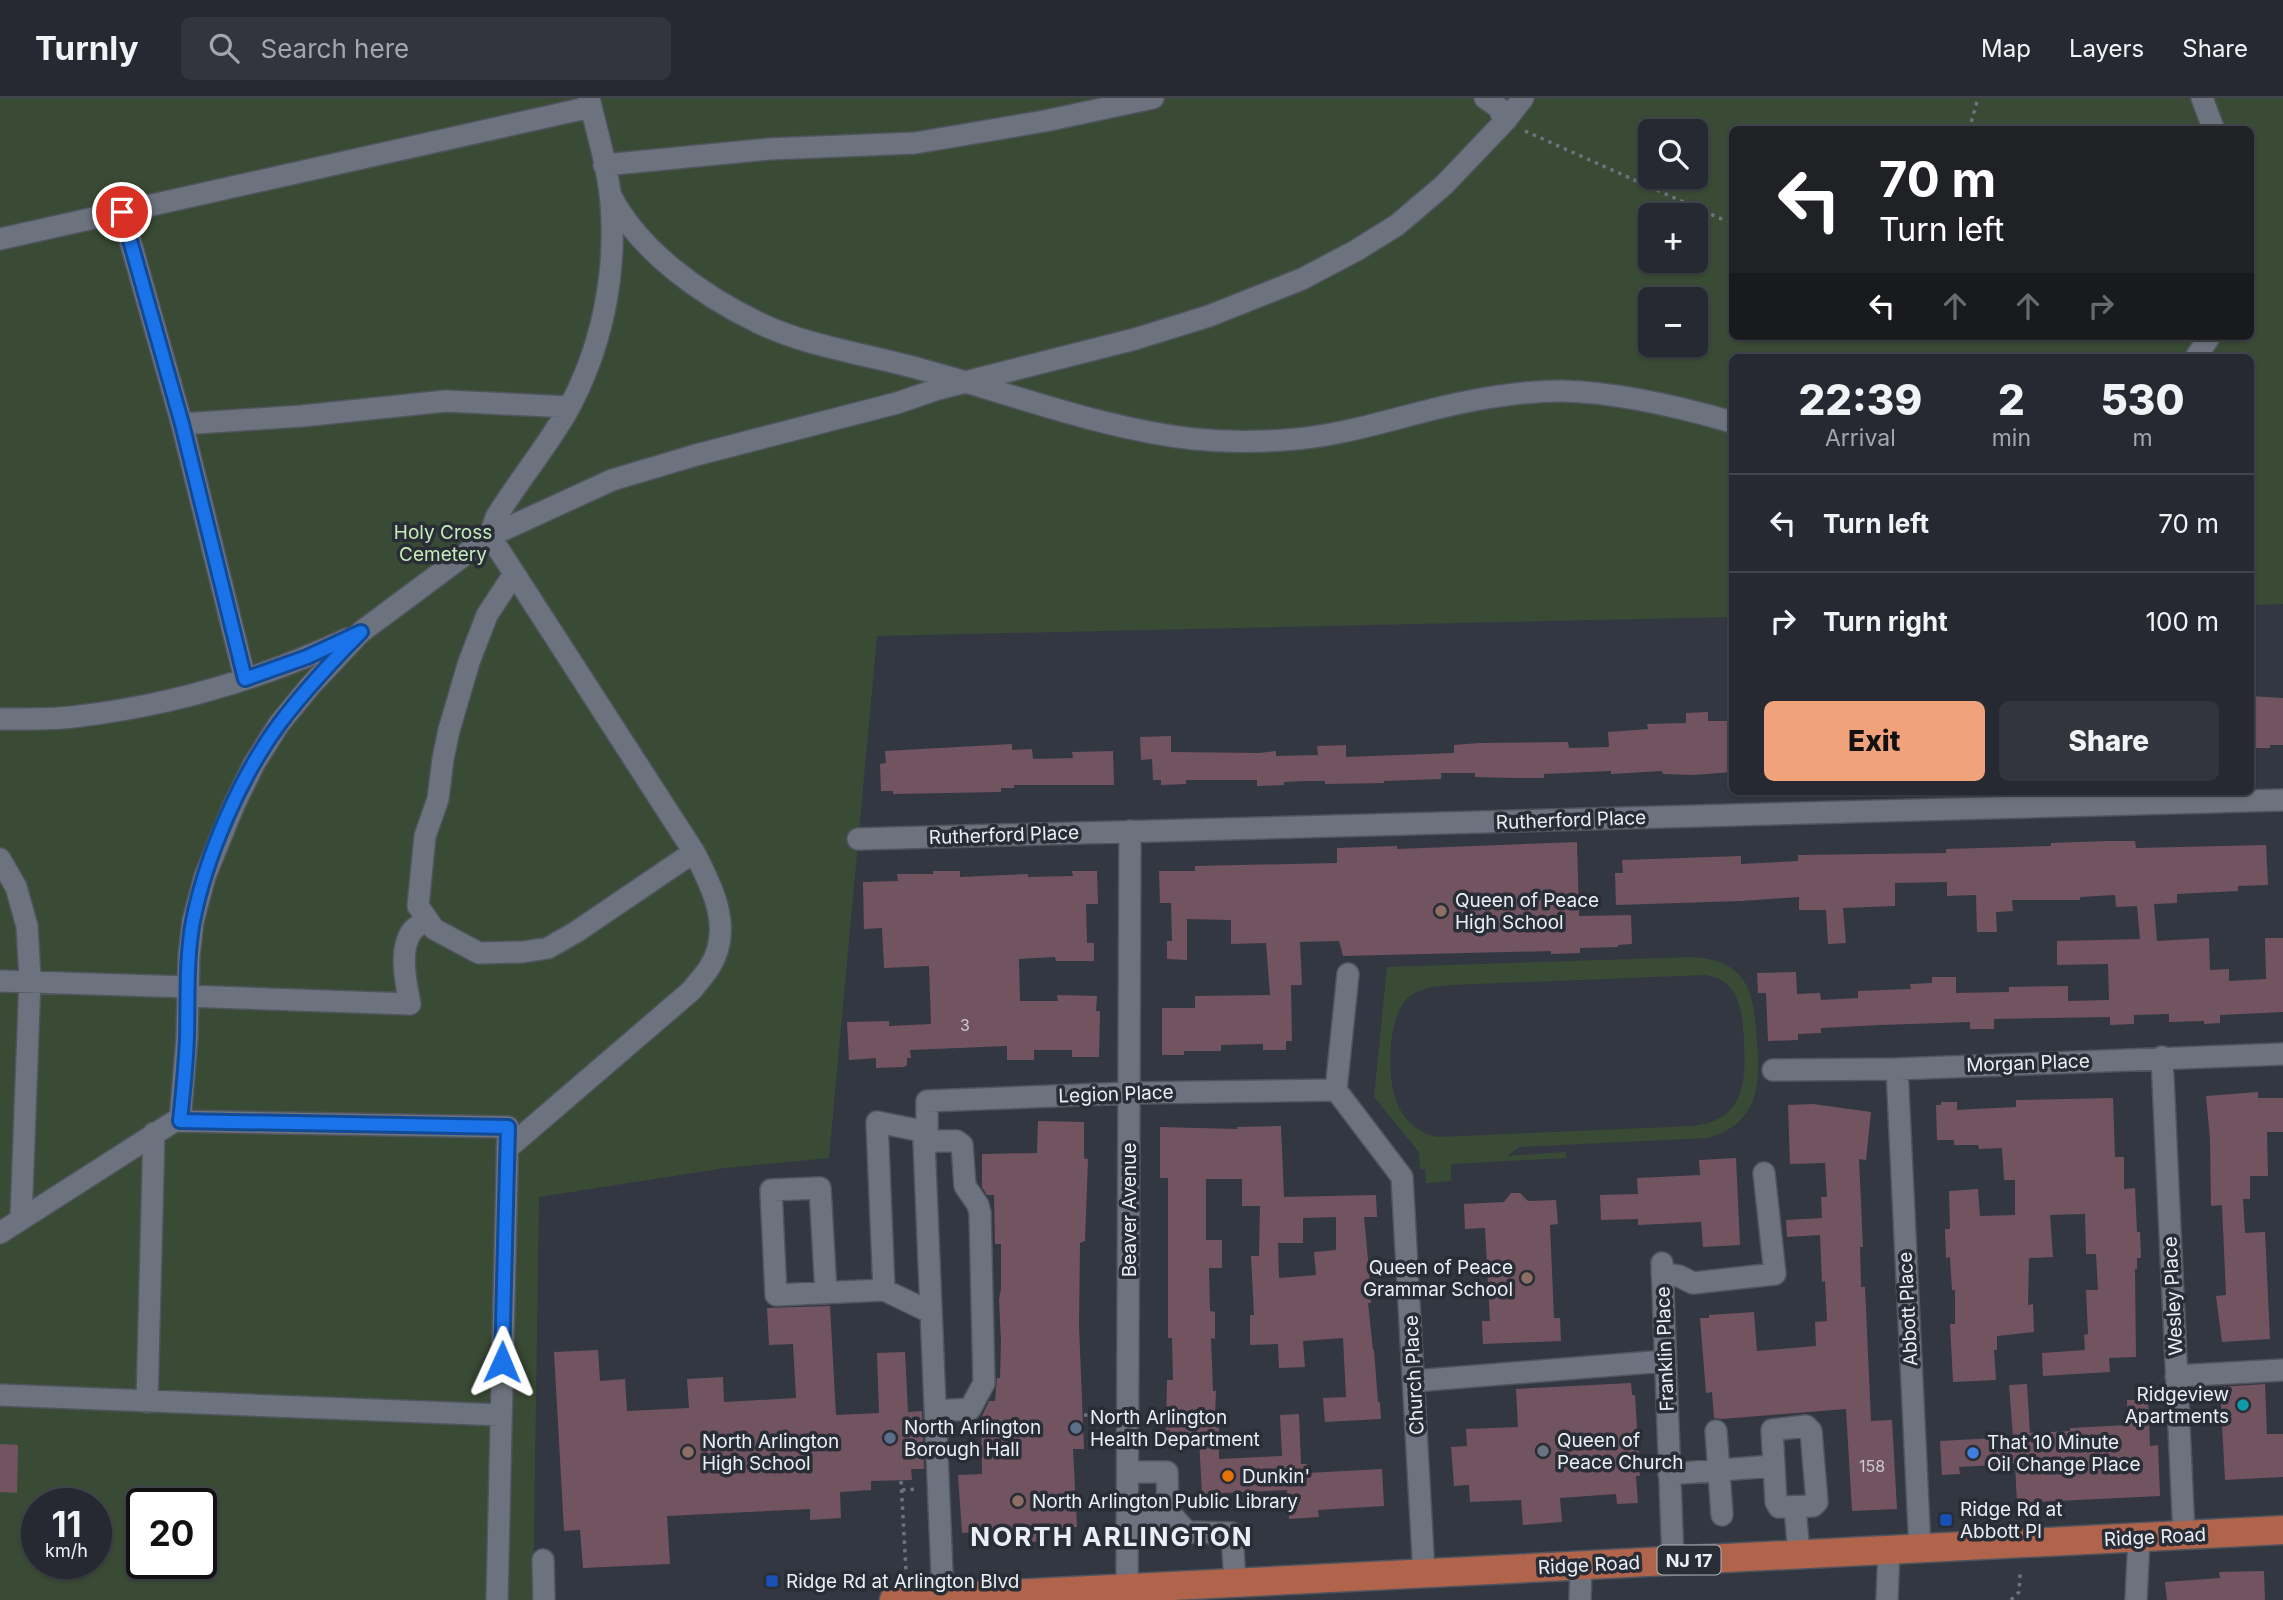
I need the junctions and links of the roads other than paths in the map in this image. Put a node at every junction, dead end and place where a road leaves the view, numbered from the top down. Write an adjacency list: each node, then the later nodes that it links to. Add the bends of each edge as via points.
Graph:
1 (1153, 98): 8 (street, via 915,143 769,149)
2 (1485, 98): 6 (street, via 1499,108)
3 (1522, 98): 6 (street)
4 (2202, 98): 7 (street)
5 (592, 105): 8 (street); 10 (street)
6 (1504, 121): 12 (street, via 1444,185 1397,225 1302,279 1135,339)
7 (2212, 126)
8 (604, 164): 9 (street)
9 (609, 191): 12 (street, via 638,234 707,295 782,333); 13 (street, via 611,252 604,316 589,369)
10 (122, 212): 11 (street); 15 (street)
11 (0, 239)
12 (967, 383): 14 (street, via 1108,422 1221,441 1319,436 1461,403 1563,391 1605,395); 16 (street, via 636,472)
13 (569, 407): 15 (street, via 446,401); 16 (street, via 502,507)
14 (1729, 421)
15 (182, 424): 19 (street)
16 (490, 536): 17 (street); 18 (street)
17 (514, 574): 24 (street); 26 (street, via 487,615 449,730 418,887 418,906)
18 (361, 632): 19 (street); 30 (street, via 279,724 234,805 193,921)
19 (245, 679): 20 (street, via 194,694 79,716)
20 (0, 719)
21 (2283, 800): 22 (street, Rutherford Place)
22 (1130, 831): 23 (street, Rutherford Place); 36 (street, Beaver Avenue)
23 (858, 839)
24 (694, 852): 26 (street, via 548,948 479,953 434,929); 40 (street, via 718,902 718,950 710,968 692,990)
25 (0, 859): 29 (street, via 16,887 27,926)
26 (427, 919): 30 (street, via 411,931 406,951 403,972 410,1004)
27 (1348, 974): 35 (street)
28 (0, 981): 29 (street)
29 (30, 982): 30 (street); 42 (street)
30 (187, 991): 37 (street)
31 (2283, 1054): 32 (street, Morgan Place)
32 (2162, 1057): 33 (street, Morgan Place); 49 (street, Wesley Place)
33 (1897, 1069): 34 (street, Morgan Place); 67 (street, Abbott Place)
34 (1773, 1070)
35 (1336, 1090): 36 (street, Legion Place); 50 (street, Church Place, via 1402,1177)
36 (1129, 1093): 39 (street, Legion Place, via 927,1101); 58 (street, Beaver Avenue)
37 (180, 1121): 38 (street); 40 (street, via 508,1127)
38 (154, 1133): 42 (street); 52 (street)
39 (926, 1136): 44 (street, via 877,1122); 46 (street); 53 (street, via 962,1145 965,1186 980,1213 984,1383 970,1409)
40 (507, 1149): 54 (street)
41 (1764, 1173): 47 (street, Franklin Place, via 1775,1274 1693,1283 1662,1268)
42 (21, 1219): 43 (street)
43 (0, 1233)
44 (884, 1290): 45 (street); 46 (street)
45 (826, 1293): 45 (street, via 776,1295 771,1190 820,1188)
46 (930, 1312): 53 (street)
47 (1665, 1361): 50 (street); 59 (street, Franklin Place)
48 (2283, 1370): 49 (street)
49 (2176, 1376): 65 (street, Wesley Place)
50 (1414, 1381): 73 (street, Church Place)
51 (0, 1395): 52 (street)
52 (147, 1402): 54 (street)
53 (936, 1411): 77 (street)
54 (501, 1415): 78 (street)
55 (1716, 1431): 57 (street)
56 (1773, 1466): 57 (street); 60 (street, via 1776,1502 1779,1507); 60 (street, via 1772,1430 1809,1427 1817,1502)
57 (1719, 1470): 59 (street); 61 (street)
58 (1128, 1472): 62 (street, via 1167,1472 1168,1511); 63 (street, Beaver Avenue)
59 (1669, 1474): 71 (street, Franklin Place)
60 (1795, 1508): 69 (street)
61 (1721, 1515)
62 (1175, 1520): 63 (street); 74 (street, via 1187,1532 1232,1533)
63 (1127, 1521): 75 (street, Beaver Avenue)
64 (2283, 1530): 65 (main road, Ridge Road / NJ 17)
65 (2184, 1535): 66 (main road, Ridge Road / NJ 17)
66 (2139, 1538): 67 (main road, Ridge Road / NJ 17); 83 (street)
67 (1920, 1549): 68 (main road, Ridge Road / NJ 17)
68 (1889, 1550): 69 (main road, Ridge Road / NJ 17); 82 (street)
69 (1799, 1555): 71 (main road, Ridge Road / NJ 17)
70 (543, 1560): 79 (street)
71 (1673, 1561): 72 (main road, Ridge Road / NJ 17)
72 (1581, 1566): 73 (main road, Ridge Road / NJ 17); 81 (street)
73 (1424, 1574): 74 (main road, Ridge Road / NJ 17)
74 (1235, 1583): 76 (main road, Ridge Road / NJ 17)
75 (1127, 1589): 76 (main road, Ridge Road / NJ 17); 77 (main road, Ridge Road / NJ 17)
76 (1180, 1593)
77 (943, 1598): 80 (main road, Ridge Road / NJ 17)
78 (497, 1600)
79 (544, 1600)
80 (894, 1600)
81 (1580, 1600)
82 (1887, 1600)
83 (2136, 1600)

